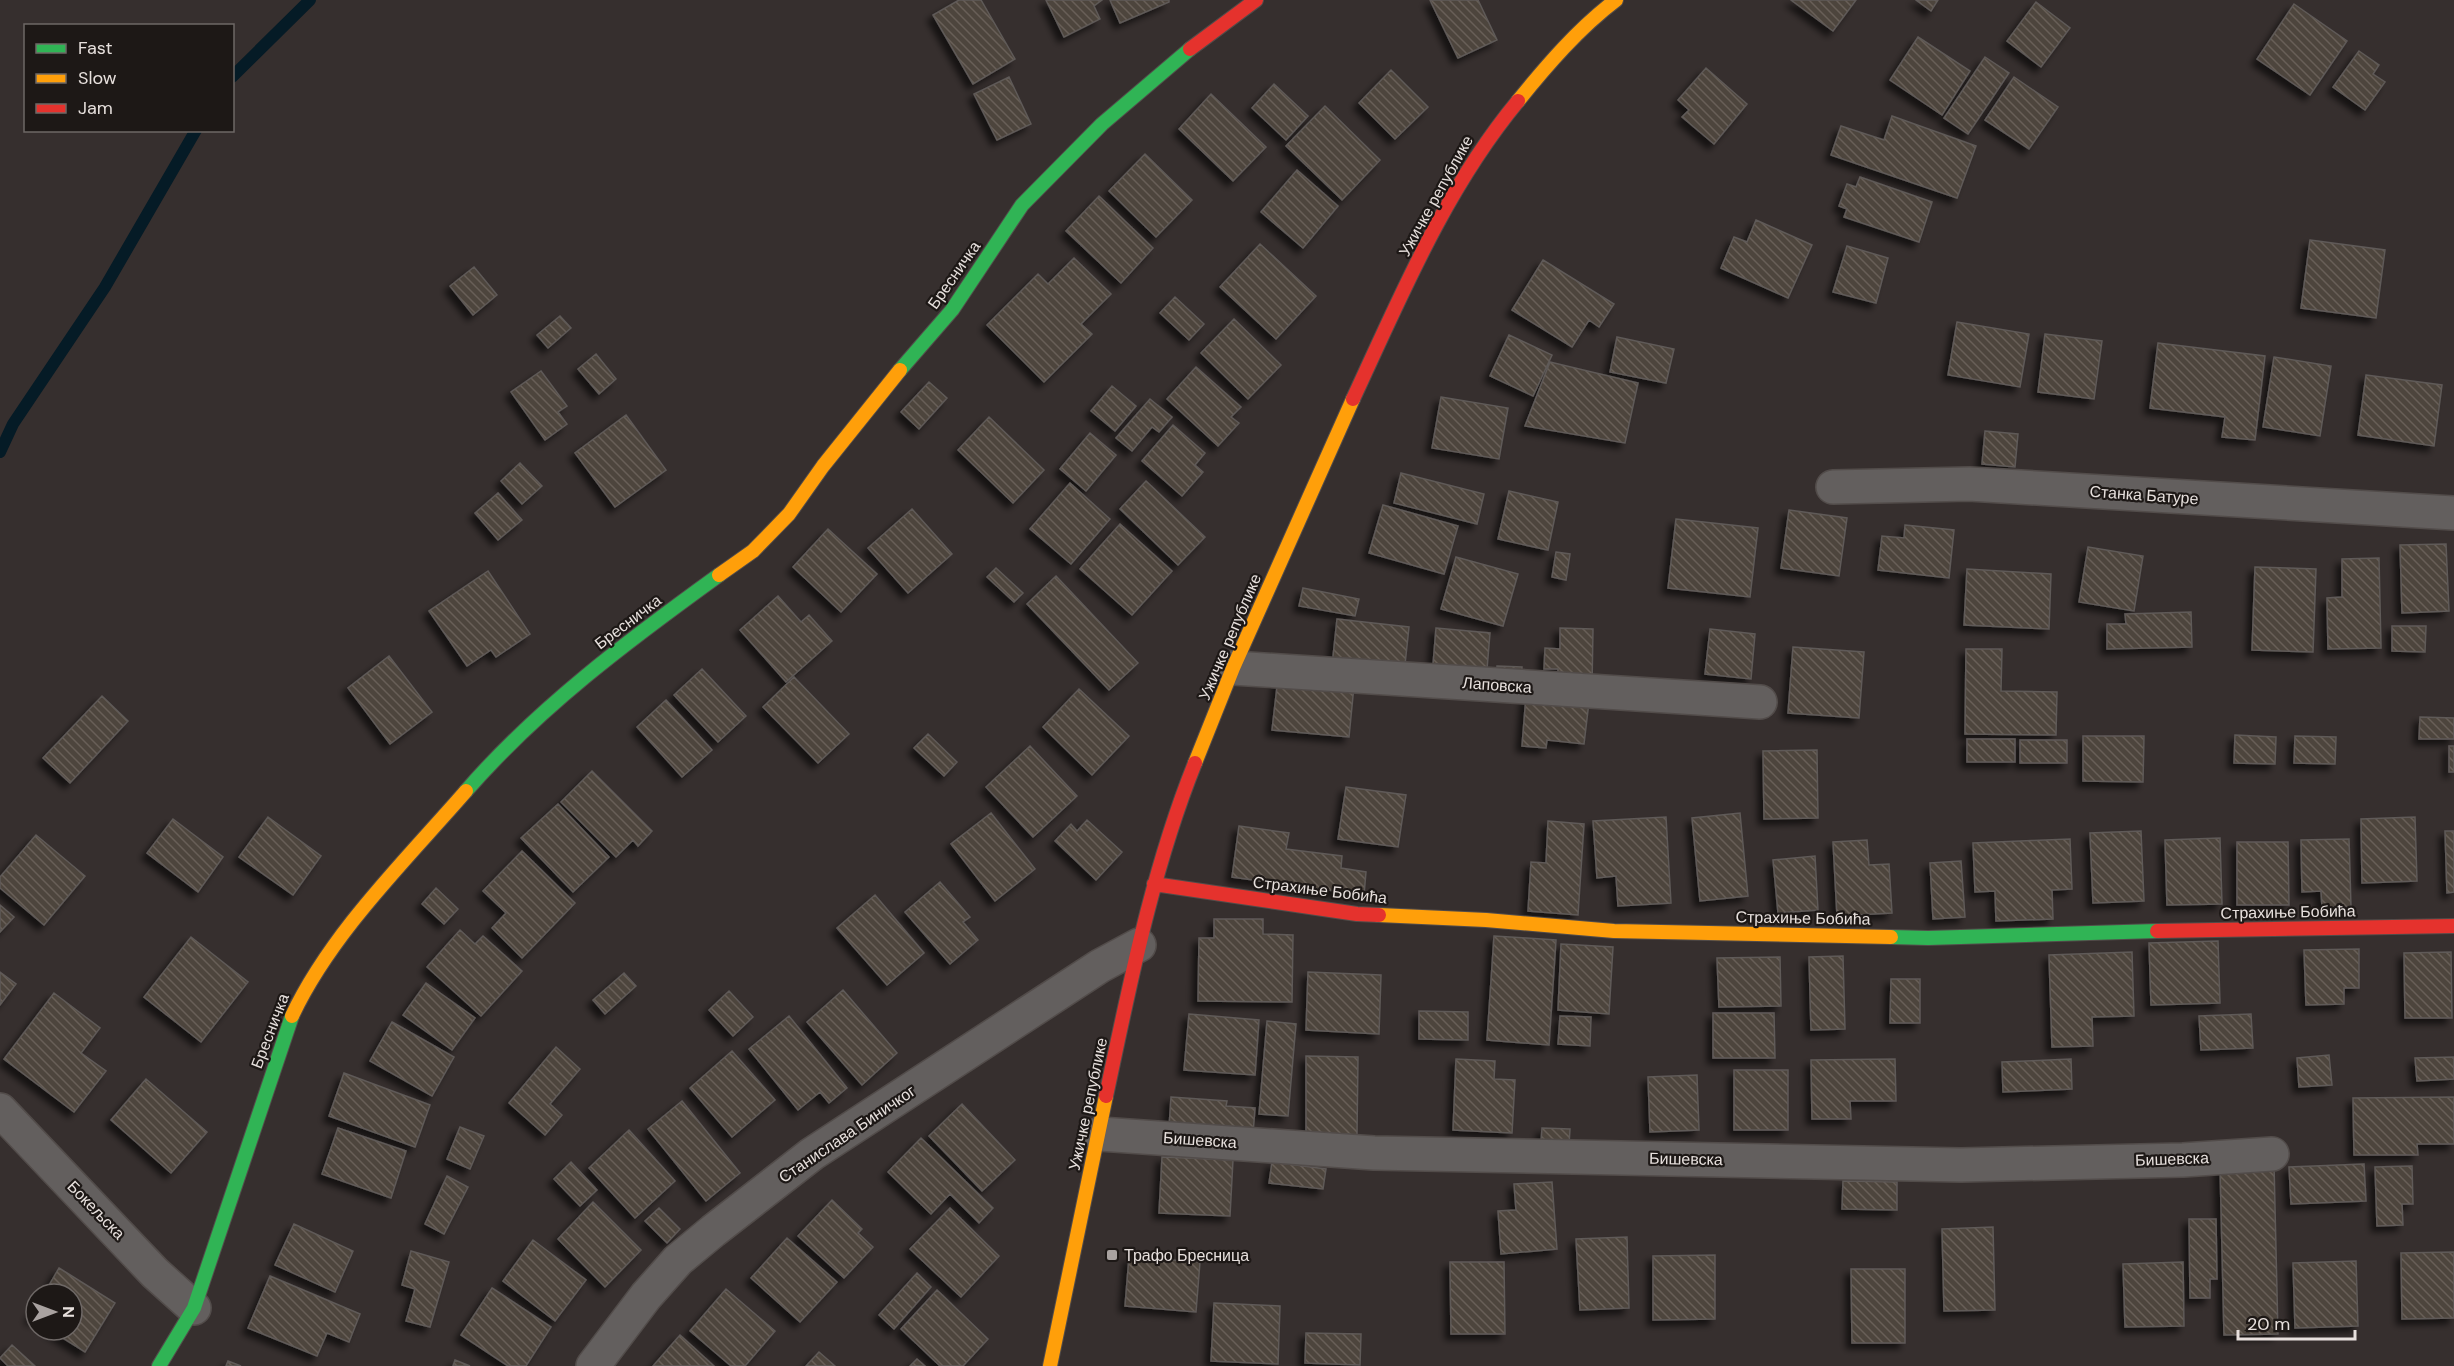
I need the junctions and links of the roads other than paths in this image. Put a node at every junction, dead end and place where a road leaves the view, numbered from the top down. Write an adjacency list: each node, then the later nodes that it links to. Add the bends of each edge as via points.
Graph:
1 (1256, 0): 13 (street, Бресничка, via 1167,67 1102,124 1022,205 952,310 899,371 770,536 631,639 527,727 348,927 304,990 290,1020)
2 (1616, 0): 5 (street, Ужичке републике, via 1545,68 1490,135 1466,172 1414,268)
3 (1833, 487): 4 (street, Станка Батуре, via 1969,484)
4 (2454, 513)
5 (1233, 668): 6 (street, Лаповска); 7 (street, Ужичке републике, via 1175,812)
6 (1760, 702)
7 (1154, 884): 8 (street, Страхиње Бобића, via 1357,914 1614,931 1928,938); 9 (street, Ужичке републике)
8 (2454, 926)
9 (1139, 945): 11 (street, Ужичке републике); 15 (street, Станислава Биничког, via 1100,966 812,1154 678,1260)
10 (0, 1110): 13 (street, Бокељска)
11 (1100, 1134): 12 (street, Бишевска, via 1374,1153 1961,1165); 16 (street, Ужичке републике)
12 (2272, 1154)
13 (194, 1308): 14 (street, Бресничка)
14 (159, 1366)
15 (593, 1366)
16 (1050, 1366)

